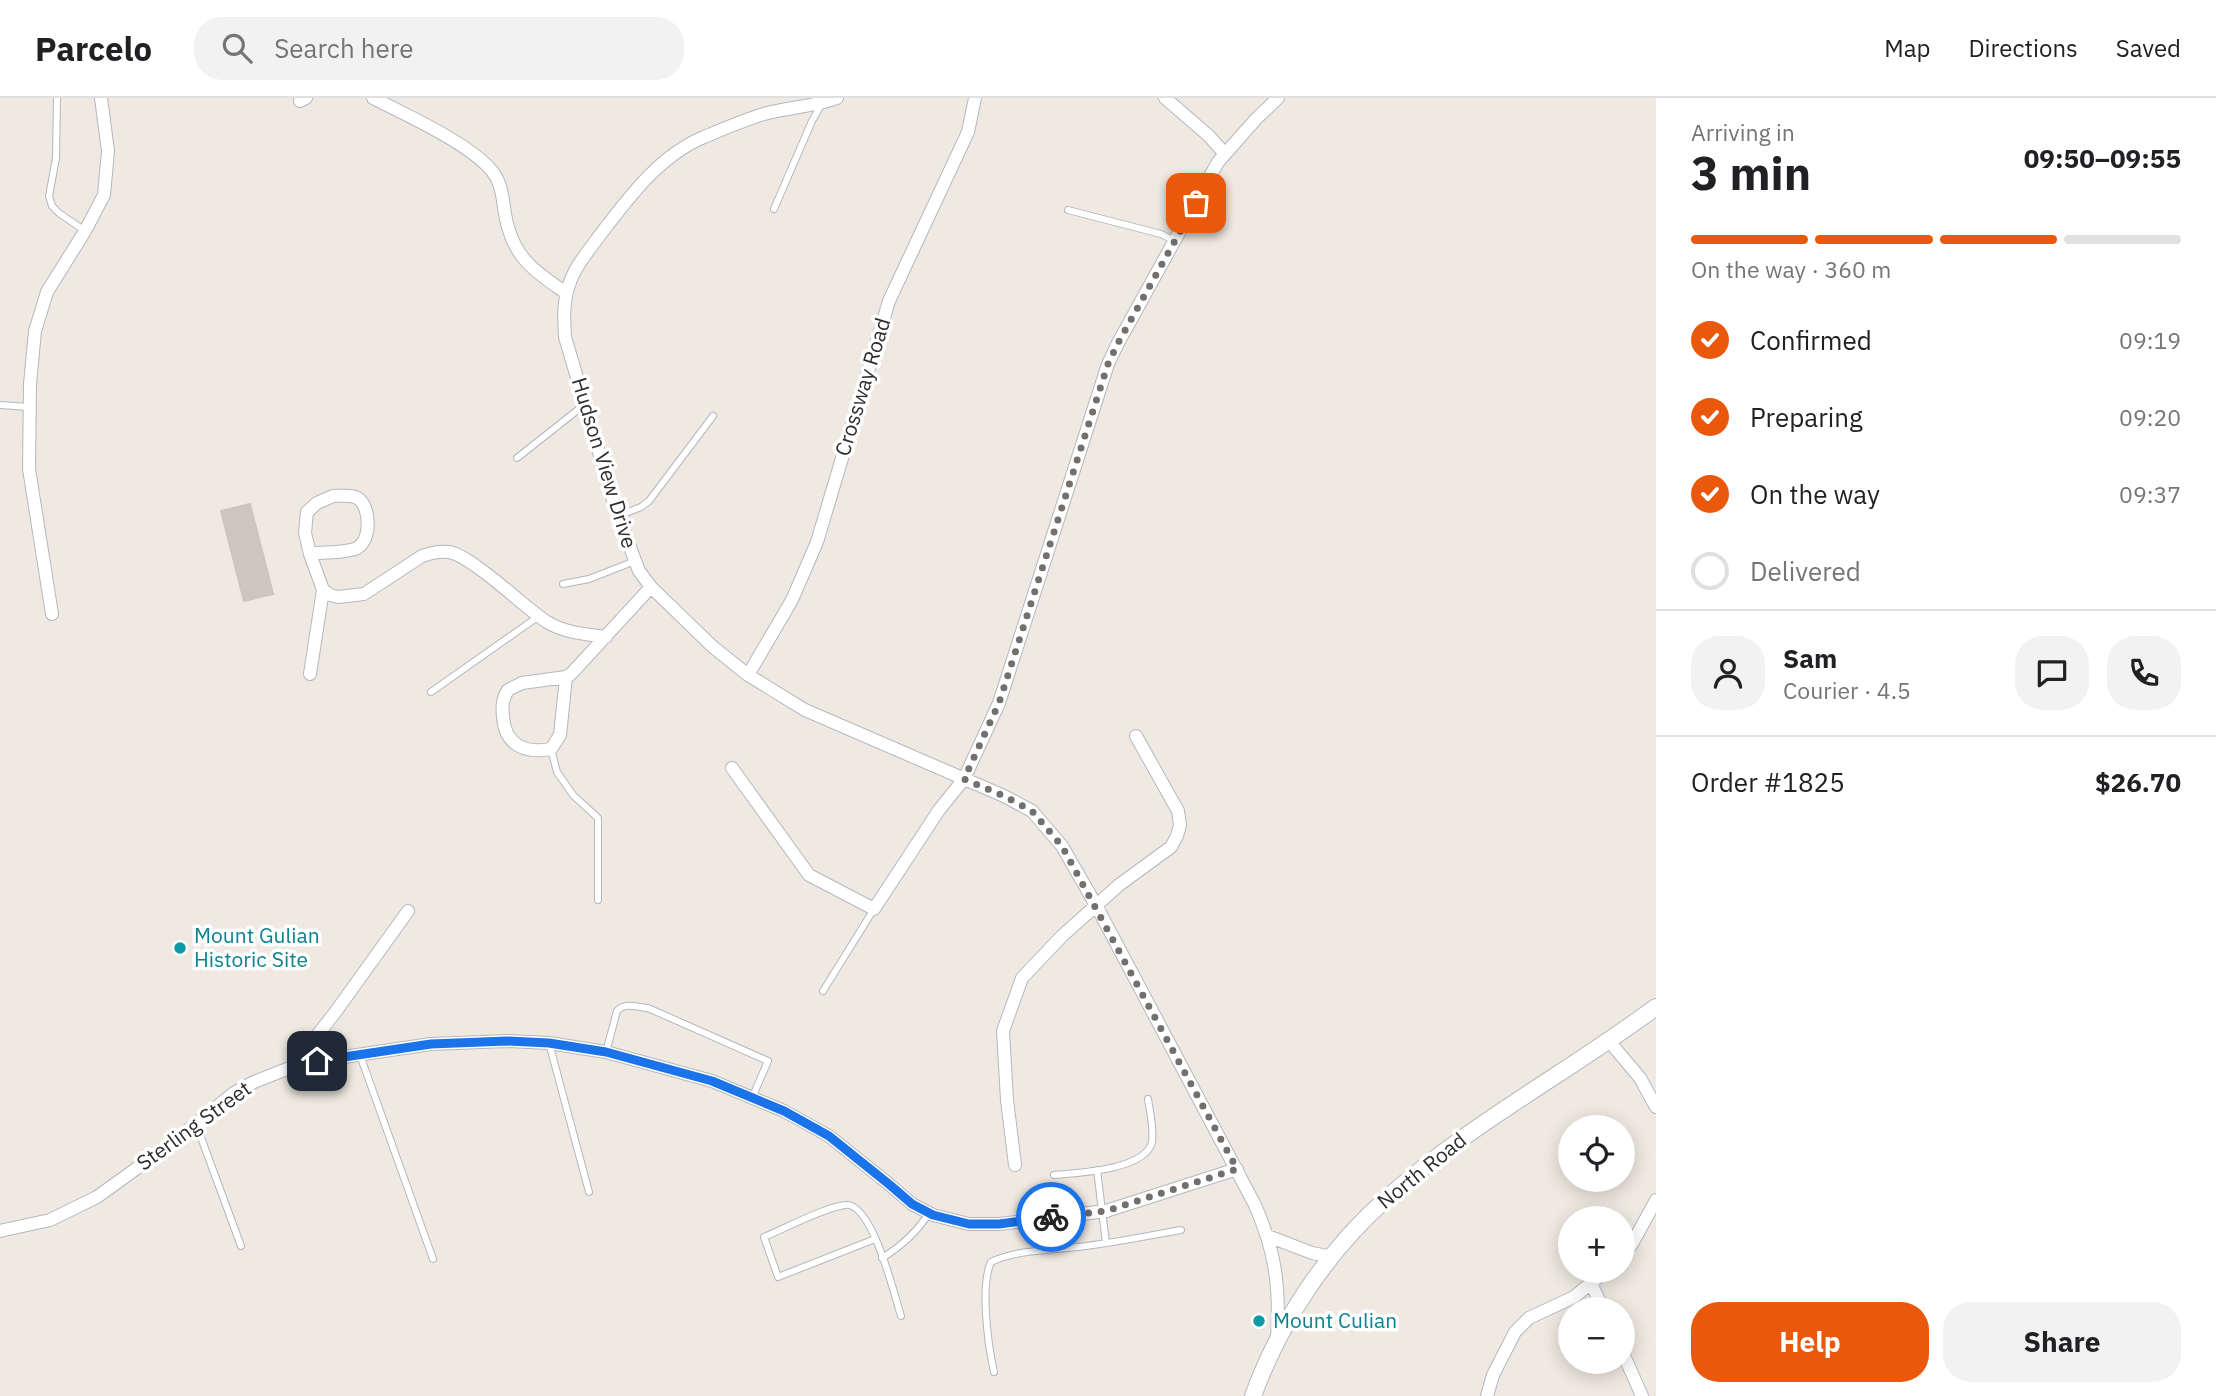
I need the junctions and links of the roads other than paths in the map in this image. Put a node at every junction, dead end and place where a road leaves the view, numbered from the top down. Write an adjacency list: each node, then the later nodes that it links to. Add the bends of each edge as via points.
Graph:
1 (57, 98): 12 (lane, via 52,206)
2 (101, 98): 12 (street, via 108,151 104,195)
3 (373, 98): 14 (street, via 438,133 491,170 503,196 515,247 528,265)
4 (837, 98): 8 (street, Hudson View Drive)
5 (975, 98): 30 (street, Crossway Road, via 968,132 889,301 817,542 792,600)
6 (1165, 98): 9 (street)
7 (1279, 98): 9 (street)
8 (822, 103): 10 (lane); 14 (street, Hudson View Drive, via 765,114 701,138 673,155 620,209 585,256)
9 (1225, 154): 13 (street)
10 (774, 209)
11 (1068, 210): 13 (lane)
12 (85, 231): 17 (street, via 47,292 35,331)
13 (1175, 241): 36 (street, via 1108,364 999,703)
14 (566, 293): 16 (street, Hudson View Drive, via 565,337)
15 (0, 405): 17 (lane)
16 (585, 405): 19 (lane); 20 (street, Hudson View Drive)
17 (29, 407): 26 (street, via 29,469)
18 (713, 416): 20 (lane, via 649,501)
19 (517, 458)
20 (618, 516): 22 (street, Hudson View Drive)
21 (310, 554): 21 (street, via 305,533 311,507 333,496 360,500 368,534 357,549); 25 (street)
22 (635, 561): 23 (lane); 24 (street, Hudson View Drive)
23 (562, 584)
24 (652, 587): 28 (street); 30 (street, Hudson View Drive)
25 (323, 590): 27 (street, via 338,597 364,594 422,556 450,552); 29 (street)
26 (52, 614)
27 (539, 616): 28 (street, via 568,632); 32 (lane)
28 (606, 637): 31 (street)
29 (310, 674)
30 (748, 675): 36 (street, Hudson View Drive, via 805,710)
31 (566, 677): 34 (street, via 560,735); 34 (street, via 522,683 508,690 502,704 503,728 510,741 525,748)
32 (431, 692)
33 (1136, 736): 38 (street, via 1178,811 1180,825 1171,847)
34 (551, 749): 37 (lane, via 557,772 598,818)
35 (732, 768): 39 (street, via 808,875)
36 (964, 779): 38 (street, Hudson View Drive, via 1032,811 1062,846); 39 (street)
37 (598, 901)
38 (1097, 907): 52 (street, via 1022,978 1003,1031); 53 (street, Hudson View Drive)
39 (874, 909): 41 (lane)
40 (408, 911): 47 (street)
41 (823, 991)
42 (1656, 1007): 43 (main road, North Road)
43 (1609, 1041): 50 (street, via 1640,1078); 67 (main road, North Road, via 1426,1166 1384,1200)
44 (549, 1043): 45 (street, Sterling Street); 46 (street, Sterling Street, via 431,1044); 56 (lane)
45 (606, 1052): 48 (street, Sterling Street, via 712,1081); 48 (lane, via 617,1011 629,1006 648,1008 768,1061)
46 (360, 1055): 47 (street, Sterling Street); 69 (lane)
47 (292, 1067): 51 (street, Sterling Street, via 234,1093)
48 (752, 1098): 59 (street, Sterling Street, via 829,1136)
49 (1148, 1099): 54 (lane, via 1153,1140 1146,1154)
50 (1656, 1107)
51 (196, 1124): 61 (street, Sterling Street, via 97,1197 50,1220); 66 (lane)
52 (1015, 1165)
53 (1237, 1169): 58 (street, Sterling Street); 62 (street, Hudson View Drive)
54 (1097, 1170): 55 (lane); 58 (lane)
55 (1054, 1175)
56 (589, 1192)
57 (1656, 1200): 63 (street)
58 (1103, 1211): 59 (street, Sterling Street, via 999,1224 969,1224); 65 (lane)
59 (929, 1213): 68 (lane, via 920,1228)
60 (1181, 1230): 65 (lane)
61 (0, 1231)
62 (1268, 1236): 67 (street); 73 (street, Hudson View Drive, via 1279,1286)
63 (1635, 1238)
64 (875, 1239): 64 (lane, via 853,1205 764,1237 778,1277); 68 (lane)
65 (1106, 1243): 74 (lane, via 992,1262 987,1274 987,1336)
66 (241, 1246)
67 (1332, 1256): 73 (main road, North Road)
68 (883, 1258): 72 (lane)
69 (433, 1259)
70 (1591, 1283): 71 (street); 77 (street, via 1574,1297 1529,1318 1515,1332 1493,1375)
71 (1597, 1297)
72 (901, 1316)
73 (1277, 1343): 76 (main road, North Road)
74 (994, 1371)
75 (1632, 1374): 78 (street)
76 (1252, 1396)
77 (1488, 1396)
78 (1642, 1396)

